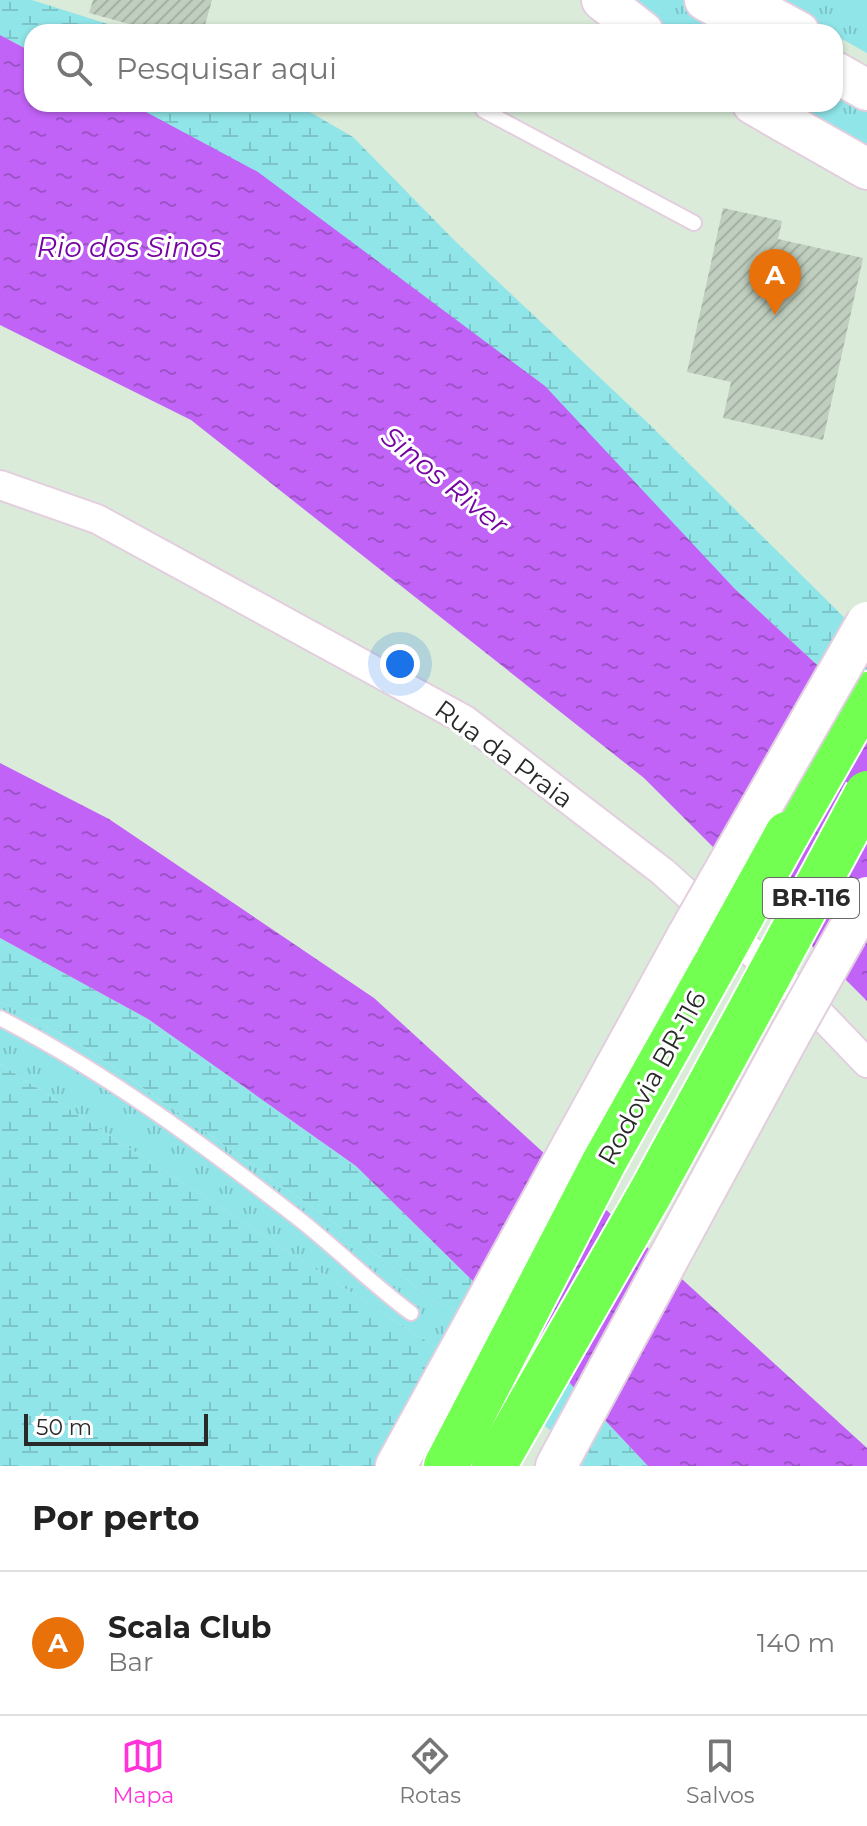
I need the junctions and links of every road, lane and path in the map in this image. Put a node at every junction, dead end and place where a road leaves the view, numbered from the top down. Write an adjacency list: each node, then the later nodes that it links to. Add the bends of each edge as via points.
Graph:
1 (602, 0): 4 (main road)
2 (705, 0): 5 (main road)
3 (740, 0): 6 (main road)
4 (633, 24)
5 (748, 24)
6 (784, 24)
7 (843, 56): 8 (main road)
8 (867, 69)
9 (843, 76): 10 (main road)
10 (867, 90)
11 (487, 112): 14 (lane)
12 (767, 112): 13 (main road)
13 (867, 169)
14 (694, 223)
15 (0, 485): 22 (street, Rua da Praia, via 97,519 465,720 663,872)
16 (867, 622): 20 (main road, bridge)
17 (867, 694): 20 (highway, Rodovia BR-116 / BR-116, bridge)
18 (867, 793): 26 (highway, Rodovia BR-116 / BR-116, bridge, via 651,1192)
19 (867, 897): 27 (main road, bridge)
20 (703, 947): 24 (main road, via 588,1117); 25 (highway, Rodovia BR-116 / BR-116, via 604,1162)
21 (0, 1018): 23 (lane, via 61,1049 161,1116 301,1220)
22 (867, 1063)
23 (411, 1313)
24 (396, 1466)
25 (446, 1466)
26 (494, 1466)
27 (556, 1466)

